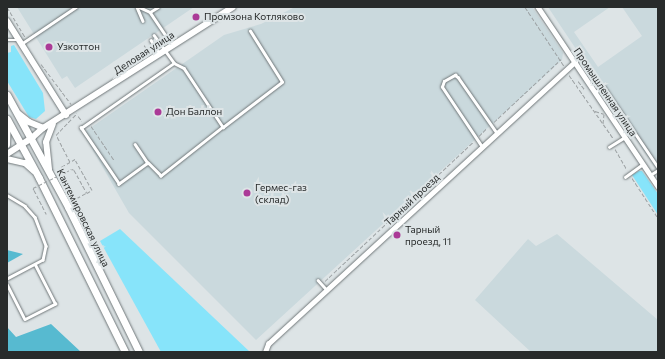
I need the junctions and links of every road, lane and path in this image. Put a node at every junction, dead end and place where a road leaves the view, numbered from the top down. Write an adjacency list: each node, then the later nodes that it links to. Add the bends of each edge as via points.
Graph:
1 (7, 7): 14 (path)
2 (76, 7): 14 (lane)
3 (138, 7): 8 (lane); 9 (lane)
4 (158, 7): 8 (lane)
5 (232, 7): 18 (street, Деловая улица)
6 (525, 7): 20 (path)
7 (538, 7): 23 (street, Промышленная улица)
8 (150, 12): 18 (lane)
9 (144, 20)
10 (7, 21): 16 (street)
11 (250, 31): 43 (lane, via 282,82)
12 (154, 35): 19 (lane)
13 (7, 40): 16 (lane)
14 (27, 40): 16 (lane)
15 (151, 40): 19 (lane)
16 (20, 42): 35 (street)
17 (144, 45): 21 (path)
18 (173, 47): 19 (street, Деловая улица)
19 (163, 53): 21 (street, Деловая улица); 24 (lane)
20 (561, 59): 25 (path); 42 (path)
21 (154, 60): 32 (street, Деловая улица)
22 (40, 61): 32 (path)
23 (575, 62): 30 (street, Промышленная улица); 45 (street, Тарный проезд)
24 (174, 63): 38 (lane); 43 (lane, via 184,68)
25 (563, 63)
26 (578, 81): 27 (path)
27 (583, 87): 28 (path); 29 (path)
28 (579, 89)
29 (585, 90)
30 (595, 93): 47 (street, Промышленная улица); 60 (lane, via 604,87)
31 (7, 95): 34 (main road, Кантемировская улица)
32 (75, 109): 35 (street, Деловая улица); 36 (path)
33 (594, 110): 40 (path, via 604,114)
34 (17, 113): 44 (street); 46 (main road, Кантемировская улица)
35 (66, 115): 39 (street); 44 (street)
36 (78, 115): 41 (path); 57 (path, via 56,135)
37 (7, 119): 50 (street); 51 (main road)
38 (89, 122): 41 (lane); 56 (path)
39 (53, 124): 46 (street); 61 (street, via 46,142)
40 (603, 124)
41 (85, 125): 58 (lane, via 81,128 119,184)
42 (491, 125): 45 (lane); 48 (path); 48 (lane, via 458,76 451,76 444,81 442,87)
43 (223, 127): 58 (lane, via 161,176)
44 (43, 128): 46 (street)
45 (497, 133): 52 (street, Тарный проезд)
46 (33, 137): 51 (street); 61 (main road, Кантемировская улица)
47 (625, 137): 53 (lane); 59 (street, Промышленная улица)
48 (476, 139): 52 (lane); 75 (path)
49 (135, 144): 58 (lane)
50 (7, 145)
51 (22, 145): 54 (street); 64 (main road)
52 (482, 147): 76 (street, Тарный проезд)
53 (609, 147)
54 (7, 154)
55 (7, 159): 64 (street, via 24,163)
56 (114, 160)
57 (70, 162): 66 (path, via 75,159 92,190); 68 (path, via 61,167)
58 (148, 162)
59 (643, 164): 62 (street, Промышленная улица); 63 (lane)
60 (658, 168): 62 (lane)
61 (50, 173): 78 (main road, Кантемировская улица)
62 (650, 175): 65 (street, Промышленная улица)
63 (625, 177)
64 (39, 178): 77 (main road)
65 (658, 186)
66 (87, 193): 68 (path); 70 (path, bridge, via 72,169 34,188)
67 (7, 195): 71 (lane, via 25,206 42,230 45,256)
68 (76, 198): 69 (path)
69 (83, 212)
70 (46, 214)
71 (35, 265): 72 (lane); 74 (lane, via 55,304 24,319)
72 (7, 279)
73 (318, 280): 75 (lane)
74 (7, 284)
75 (322, 284): 76 (lane)
76 (327, 290): 79 (street, Тарный проезд, via 268,344)
77 (125, 352)
78 (139, 352)
79 (265, 352)

